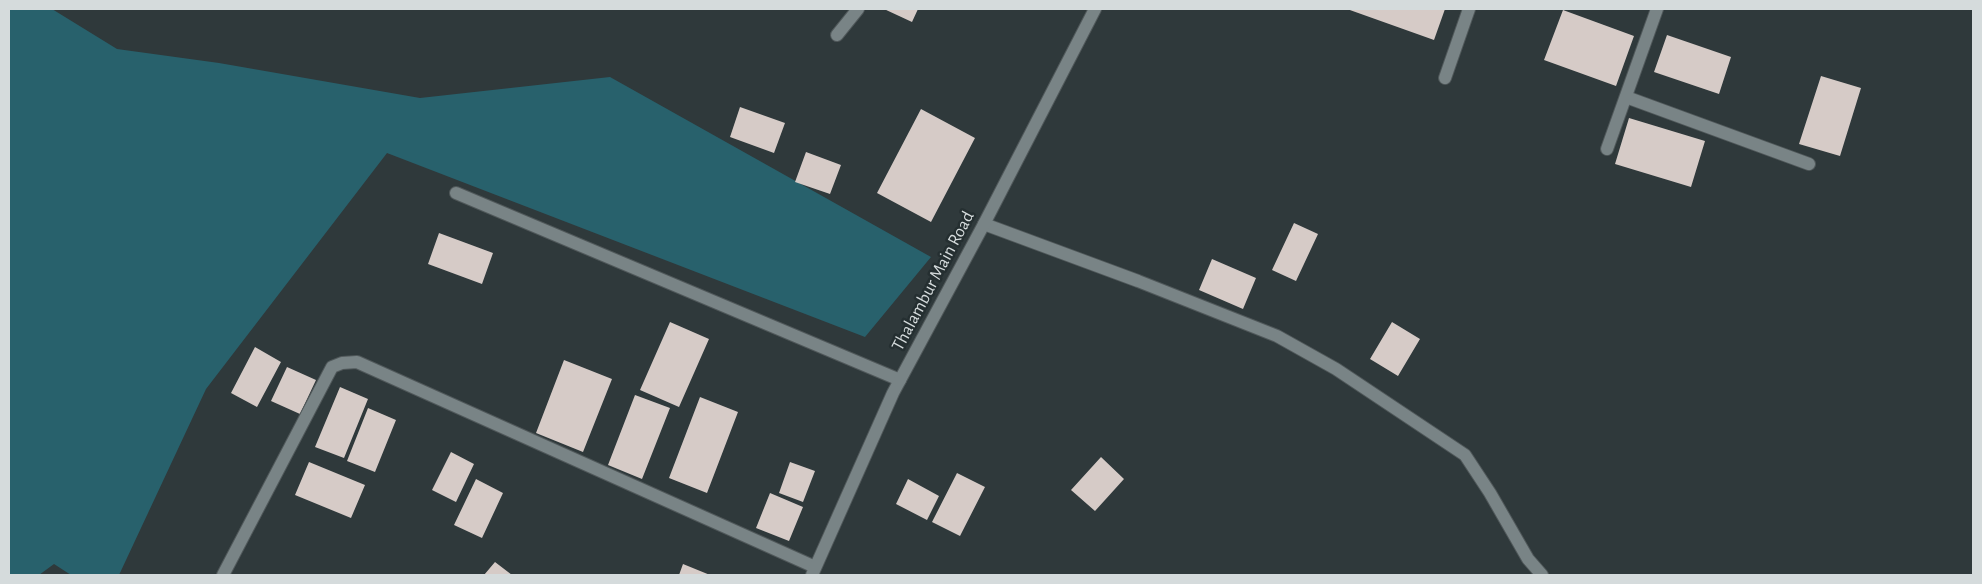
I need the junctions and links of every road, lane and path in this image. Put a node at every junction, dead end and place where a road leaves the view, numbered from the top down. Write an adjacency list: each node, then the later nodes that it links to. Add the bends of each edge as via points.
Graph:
1 (858, 9): 5 (street)
2 (1096, 9): 11 (street, Thalambur Main Road)
3 (1469, 9): 6 (street)
4 (1657, 9): 7 (street)
5 (837, 35)
6 (1445, 78)
7 (1626, 97): 8 (street); 9 (street)
8 (1607, 149)
9 (1809, 164)
10 (456, 193): 12 (street)
11 (984, 224): 12 (street, Thalambur Main Road); 15 (street, via 1277,336 1336,369 1465,455 1528,559)
12 (900, 380): 13 (street, Thalambur Main Road)
13 (814, 571): 14 (street, via 357,362 332,367)
14 (223, 575)
15 (1542, 575)

